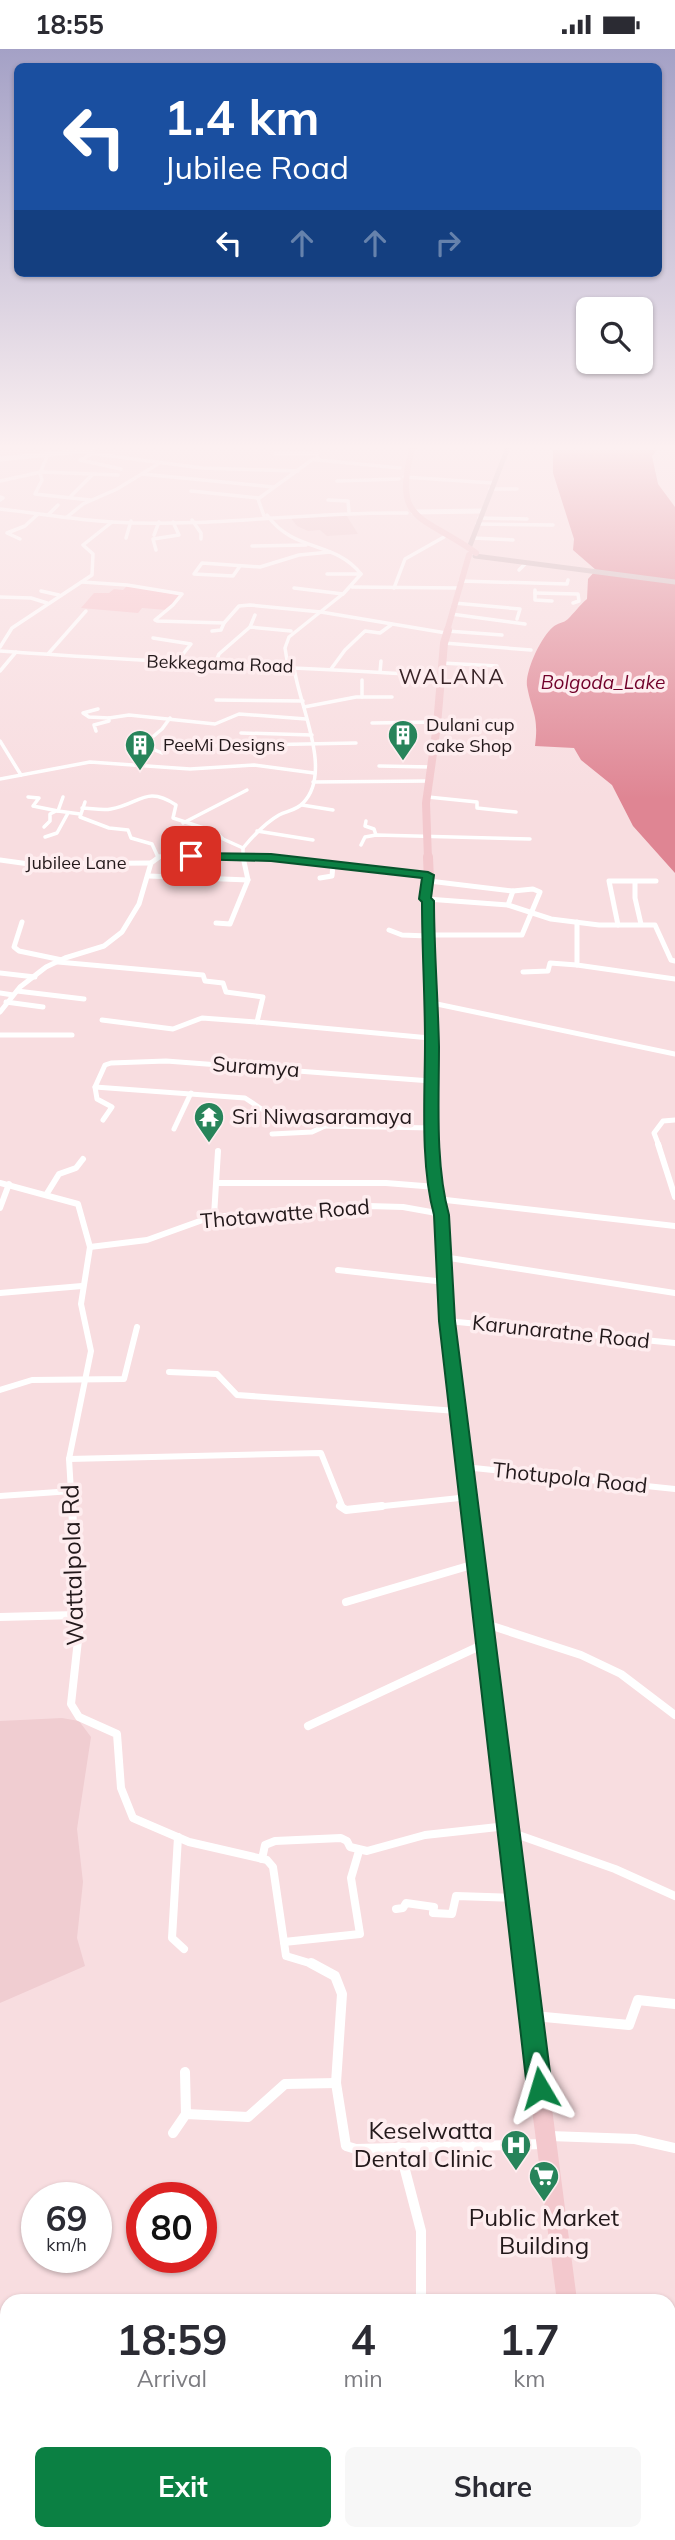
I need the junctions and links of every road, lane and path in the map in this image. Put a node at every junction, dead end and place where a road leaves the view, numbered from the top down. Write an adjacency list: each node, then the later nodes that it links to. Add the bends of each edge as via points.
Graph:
1 (93, 566): 15 (street, via 93,574)
2 (200, 566): 3 (street, via 194,574 233,576)
3 (240, 566)
4 (245, 566): 5 (street)
5 (262, 566)
6 (354, 566): 13 (street)
7 (402, 566): 23 (street)
8 (467, 566): 19 (highway)
9 (523, 566): 11 (street)
10 (545, 566): 16 (main road)
11 (520, 570)
12 (327, 574): 13 (street)
13 (361, 574): 20 (street)
14 (568, 580): 18 (street, via 567,584)
15 (82, 582): 17 (street); 28 (street)
16 (675, 582)
17 (102, 583): 21 (street); 37 (street, via 182,594 172,609 155,620)
18 (536, 584): 19 (street); 25 (street)
19 (459, 585): 23 (street); 32 (highway)
20 (351, 587): 23 (street); 26 (street)
21 (106, 588)
22 (294, 588): 26 (street)
23 (394, 588)
24 (41, 591): 28 (street)
25 (535, 593): 29 (street, via 535,600); 31 (street, via 578,594 579,601)
26 (343, 594): 34 (street)
27 (0, 595): 30 (street)
28 (59, 595): 30 (street)
29 (552, 601)
30 (47, 603): 46 (street, via 10,630)
31 (573, 603)
32 (452, 609): 36 (street, via 520,610); 38 (street); 44 (highway)
33 (86, 611): 49 (street)
34 (321, 612): 37 (street, via 244,605); 39 (street); 42 (street)
35 (255, 615): 40 (street)
36 (517, 619)
37 (224, 623): 41 (street, via 221,630)
38 (525, 624)
39 (391, 625): 44 (street); 55 (street, via 380,633 365,631)
40 (250, 627): 42 (street); 52 (street)
41 (212, 631)
42 (291, 631): 54 (street, via 284,648)
43 (502, 635): 44 (street)
44 (445, 636): 47 (street); 56 (highway)
45 (153, 638): 51 (street, via 191,645)
46 (0, 649): 48 (street, Bekkegama Road)
47 (531, 650)
48 (16, 652): 49 (street, Bekkegama Road); 57 (street)
49 (48, 654): 51 (street, Bekkegama Road)
50 (381, 661): 58 (street)
51 (176, 663): 52 (street, Bekkegama Road)
52 (215, 663): 54 (street, Bekkegama Road)
53 (497, 666): 56 (street, Bekkegama Road)
54 (291, 667): 55 (street, Bekkegama Road); 63 (street)
55 (331, 669): 58 (street, Bekkegama Road)
56 (441, 669): 58 (street, Bekkegama Road); 68 (highway)
57 (0, 671)
58 (380, 672)
59 (362, 680): 60 (street)
60 (362, 697): 61 (street); 63 (street)
61 (392, 697)
62 (216, 700): 63 (street)
63 (303, 704): 67 (street)
64 (98, 709): 65 (street, via 83,713)
65 (109, 718): 66 (street); 70 (street, via 94,725)
66 (170, 718): 67 (street, via 215,724 239,714); 77 (street, via 143,745)
67 (306, 719): 72 (street)
68 (438, 722): 69 (street); 80 (highway)
69 (372, 723)
70 (96, 731)
71 (241, 733): 72 (street)
72 (312, 735): 75 (street)
73 (0, 741): 81 (street)
74 (356, 743): 75 (street)
75 (316, 745): 76 (street); 79 (street)
76 (205, 746)
77 (162, 753)
78 (379, 766): 80 (street)
79 (314, 773): 81 (street, via 254,765 190,769 90,762); 83 (street)
80 (429, 774): 83 (street); 87 (highway)
81 (21, 775): 82 (street)
82 (0, 779)
83 (313, 782): 88 (street)
84 (247, 790): 95 (street)
85 (29, 797): 91 (street, via 39,798 33,806)
86 (63, 797): 91 (street)
87 (428, 797): 92 (street); 100 (highway)
88 (302, 805): 90 (street); 97 (street)
89 (82, 808): 93 (street); 95 (street, via 113,809 147,794 176,804 173,818); 105 (street, via 84,820 128,830 131,838 152,844)
90 (333, 810)
91 (58, 811): 93 (street); 96 (street, via 50,814)
92 (516, 812)
93 (68, 813): 99 (street, via 57,834)
94 (366, 821): 98 (street, via 365,826)
95 (183, 823): 104 (street, via 216,832)
96 (44, 827)
97 (257, 831): 102 (street); 104 (street)
98 (376, 835): 100 (street); 103 (street, via 365,837)
99 (45, 837)
100 (426, 838): 101 (street); 112 (highway)
101 (530, 839)
102 (313, 840)
103 (361, 845)
104 (243, 848): 106 (street)
105 (158, 857): 106 (street); 108 (street)
106 (243, 857): 109 (street); 113 (street)
107 (0, 860): 108 (street, Jubilee Lane)
108 (151, 863): 110 (street)
109 (333, 864): 111 (street, via 332,876); 112 (street)
110 (149, 876): 113 (street); 127 (street, via 143,900 116,938)
111 (320, 878)
112 (428, 878): 116 (street); 117 (highway)
113 (248, 880): 122 (street, via 230,924)
114 (656, 881): 115 (street)
115 (635, 882): 123 (street); 124 (street, via 608,883)
116 (513, 891): 118 (street); 119 (street, via 540,893)
117 (425, 899): 118 (street); 126 (highway)
118 (508, 905): 119 (street)
119 (530, 913): 121 (street); 126 (street, via 523,935)
120 (22, 922): 127 (street, via 15,947)
121 (577, 922): 124 (street); 129 (street)
122 (215, 923)
123 (641, 924): 124 (street); 128 (street, via 655,925)
124 (618, 925)
125 (389, 930): 126 (street)
126 (428, 935): 138 (highway)
127 (59, 961): 132 (street); 142 (street, via 204,975 205,981 223,982 226,992 263,997)
128 (675, 961)
129 (577, 965): 130 (street, via 550,963 548,971); 133 (street)
130 (523, 972)
131 (0, 973): 132 (street)
132 (35, 977): 135 (street)
133 (675, 979)
134 (0, 993): 135 (street)
135 (15, 993): 136 (street); 137 (street)
136 (84, 999)
137 (6, 1002): 139 (street); 140 (street)
138 (432, 1003): 145 (highway); 146 (street)
139 (43, 1007)
140 (0, 1012)
141 (102, 1020): 142 (street, via 173,1029 202,1018)
142 (257, 1022): 145 (street)
143 (0, 1035): 144 (street)
144 (72, 1035)
145 (430, 1038): 147 (highway)
146 (675, 1055)
147 (431, 1081): 148 (street, Suramya, via 166,1061 107,1063); 153 (highway)
148 (96, 1087): 149 (street); 150 (street, via 97,1099 112,1107)
149 (191, 1093): 152 (street, via 245,1098 263,1110); 154 (street)
150 (103, 1120)
151 (675, 1120): 159 (street, via 663,1121 654,1133)
152 (325, 1126): 153 (street); 155 (street, via 312,1132)
153 (433, 1128): 163 (highway)
154 (174, 1129)
155 (272, 1134)
156 (218, 1151): 161 (street)
157 (83, 1159): 164 (street, via 76,1168 59,1174)
158 (675, 1162): 159 (street)
159 (666, 1163): 165 (street)
160 (0, 1183): 162 (street)
161 (217, 1183): 163 (street, via 386,1183); 168 (street)
162 (9, 1184): 164 (street); 166 (street)
163 (437, 1193): 167 (highway); 169 (street)
164 (46, 1195): 170 (street, via 78,1204)
165 (675, 1197)
166 (0, 1208)
167 (442, 1215): 168 (street, Thotawatte Road, via 368,1206); 171 (highway)
168 (214, 1216): 170 (street, Thotawatte Road, via 154,1238)
169 (675, 1226)
170 (90, 1247): 174 (street, Wattalpola Rd)
171 (443, 1257): 173 (highway); 176 (street)
172 (338, 1271): 173 (street)
173 (445, 1282): 177 (highway)
174 (82, 1286): 175 (street); 181 (street, Wattalpola Rd, via 91,1351)
175 (0, 1293)
176 (675, 1293)
177 (447, 1321): 179 (street, Karunaratne Road); 183 (highway)
178 (137, 1327): 181 (street, via 124,1379)
179 (675, 1343)
180 (169, 1372): 183 (street, via 217,1374 237,1395)
181 (88, 1378): 182 (street, via 32,1380); 184 (street, Wattalpola Rd)
182 (0, 1390)
183 (457, 1411): 185 (highway)
184 (69, 1459): 187 (street, Wattalpola Rd); 189 (street, via 321,1453 340,1506 346,1510)
185 (464, 1468): 186 (street, Thotupola Road); 189 (highway)
186 (675, 1489)
187 (72, 1491): 188 (street); 192 (street, Wattalpola Rd)
188 (0, 1496)
189 (469, 1497): 190 (highway)
190 (476, 1564): 191 (street); 194 (highway)
191 (346, 1602)
192 (77, 1615): 193 (street); 199 (street, Wattalpola Rd, via 71,1704 79,1717 117,1734 119,1778 132,1818)
193 (0, 1617)
194 (485, 1624): 195 (highway); 196 (street, via 581,1655 621,1674)
195 (486, 1643): 197 (street); 198 (highway)
196 (675, 1715)
197 (308, 1726)
198 (507, 1829): 200 (street, via 425,1835); 202 (street); 203 (highway)
199 (178, 1837): 201 (street, Wattalpola Rd); 206 (street, via 172,1938)
200 (359, 1851): 201 (street, via 341,1838 275,1841 265,1846); 205 (street, via 351,1878 360,1934)
201 (262, 1859): 205 (street, via 273,1867)
202 (675, 1896)
203 (515, 1898): 204 (street, via 456,1896 452,1914 433,1913 434,1907 425,1904 406,1903); 208 (highway)
204 (396, 1909)
205 (284, 1942): 210 (street, via 286,1956 333,1971 340,1982)
206 (184, 1949)
207 (675, 2004): 208 (street, via 638,2000 629,2025)
208 (530, 2016): 213 (highway)
209 (186, 2072): 211 (street)
210 (335, 2083): 211 (street, via 285,2084 248,2117); 214 (street, via 346,2146)
211 (186, 2114): 212 (street)
212 (173, 2133)
213 (546, 2140): 214 (street); 215 (street, via 635,2139); 217 (highway)
214 (399, 2147): 216 (street, via 421,2231)
215 (675, 2148)
216 (421, 2294)
217 (566, 2294)

